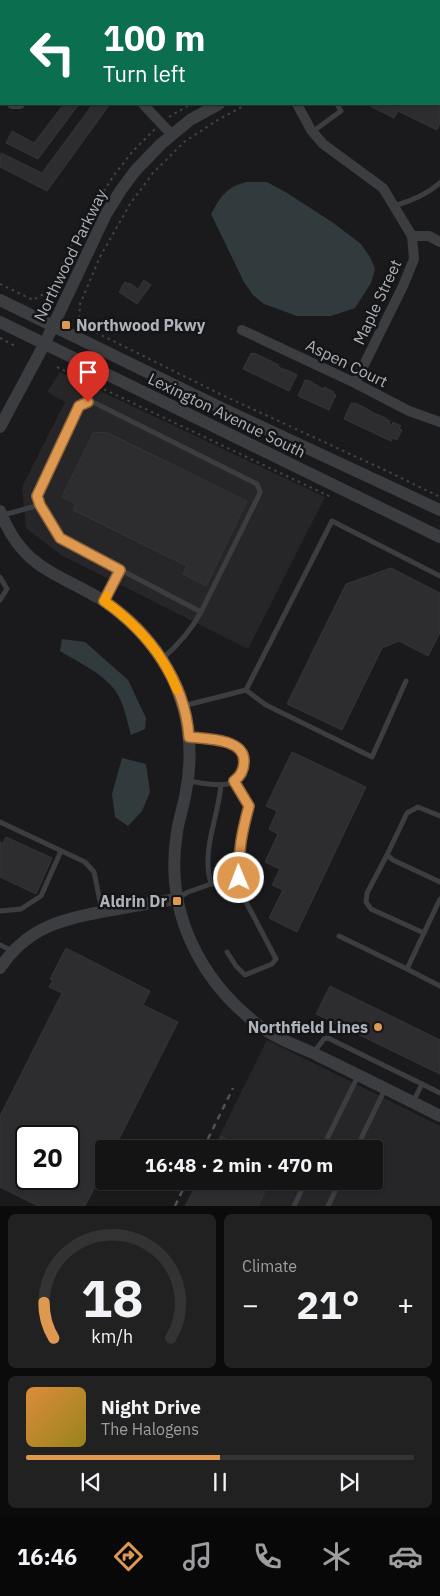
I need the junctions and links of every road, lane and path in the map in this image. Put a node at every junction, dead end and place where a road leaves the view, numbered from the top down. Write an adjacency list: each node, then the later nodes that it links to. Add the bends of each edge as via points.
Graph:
1 (144, 105): 12 (street)
2 (188, 105): 9 (path)
3 (217, 105): 12 (street, Northwood Parkway, via 190,120)
4 (245, 105): 31 (path, via 184,142 130,204 100,257 80,304 79,320 85,327 220,394)
5 (298, 105): 11 (street, Maple Street)
6 (338, 105): 8 (lane)
7 (344, 105): 8 (lane)
8 (341, 112): 11 (lane)
9 (169, 116)
10 (157, 127): 18 (path, via 114,174 76,236 49,291)
11 (312, 132): 14 (street, Maple Street, via 322,144 383,188)
12 (172, 135): 22 (street, Northwood Parkway, via 148,157 118,194)
13 (440, 182): 14 (lane, via 416,200)
14 (394, 206): 15 (street, Maple Street)
15 (412, 236): 16 (street, via 429,236); 28 (street, Maple Street, via 414,259)
16 (440, 242)
17 (0, 284): 18 (path, via 33,300)
18 (39, 297): 20 (path)
19 (0, 300): 22 (street, Lexington Avenue South)
20 (42, 302)
21 (0, 322): 25 (street, Lexington Avenue South)
22 (53, 327): 25 (street, Northwood Parkway); 34 (street, Lexington Avenue South)
23 (242, 330): 28 (street, Aspen Court)
24 (0, 338): 26 (path)
25 (44, 345): 30 (street, Northwood Parkway); 36 (street, Lexington Avenue South)
26 (17, 347)
27 (57, 367): 32 (path)
28 (355, 383): 29 (street, Aspen Court, via 410,411)
29 (440, 422)
30 (0, 427)
31 (440, 497)
32 (337, 499)
33 (40, 505): 35 (lane); 37 (lane, via 60,538); 42 (lane, via 37,496 79,406 88,402 257,484 260,495)
34 (440, 510)
35 (0, 514): 41 (street, via 15,540 39,566)
36 (440, 537)
37 (120, 570): 41 (lane); 42 (lane)
38 (440, 576): 45 (lane, via 332,521)
39 (0, 577): 40 (lane, via 7,588)
40 (0, 600)
41 (104, 601): 43 (street, via 139,630)
42 (201, 612): 43 (lane, via 177,646)
43 (162, 660): 46 (street)
44 (406, 681): 45 (lane, via 372,757 266,705)
45 (246, 690): 46 (lane)
46 (182, 706): 47 (street)
47 (189, 737): 48 (street); 49 (lane, via 239,747 244,756 244,767)
48 (188, 781): 50 (lane); 58 (street, via 174,854)
49 (234, 781): 50 (lane); 55 (lane, via 249,806 240,840)
50 (221, 785): 57 (lane, via 207,856)
51 (440, 816): 54 (lane, via 418,807 407,812)
52 (0, 822): 53 (lane)
53 (62, 851): 60 (lane, via 41,896 21,908); 61 (lane, via 85,862 94,872)
54 (387, 855): 56 (lane); 62 (lane, via 366,893 366,902 371,909)
55 (239, 878): 57 (lane); 66 (lane, via 244,898 276,960 246,974)
56 (440, 882)
57 (211, 884): 58 (lane)
58 (177, 899): 61 (street); 70 (street, via 188,937 219,988 262,1028)
59 (440, 899): 62 (lane)
60 (0, 911)
61 (102, 911): 65 (street, via 53,924 33,934)
62 (424, 933): 68 (lane)
63 (339, 936): 68 (lane)
64 (0, 944): 65 (lane)
65 (14, 951): 67 (street)
66 (227, 952)
67 (0, 968)
68 (407, 969): 69 (lane)
69 (440, 986)
70 (313, 1053): 71 (street); 72 (lane, via 324,1038 328,1038)
71 (358, 1075): 73 (street); 77 (lane)
72 (422, 1084): 74 (lane); 75 (lane)
73 (385, 1089): 75 (street); 78 (lane)
74 (440, 1093)
75 (413, 1102): 76 (street)
76 (440, 1116)
77 (326, 1140)
78 (360, 1140)
79 (302, 1190): 81 (lane)
80 (336, 1190): 82 (lane)
81 (294, 1206)
82 (328, 1206)

